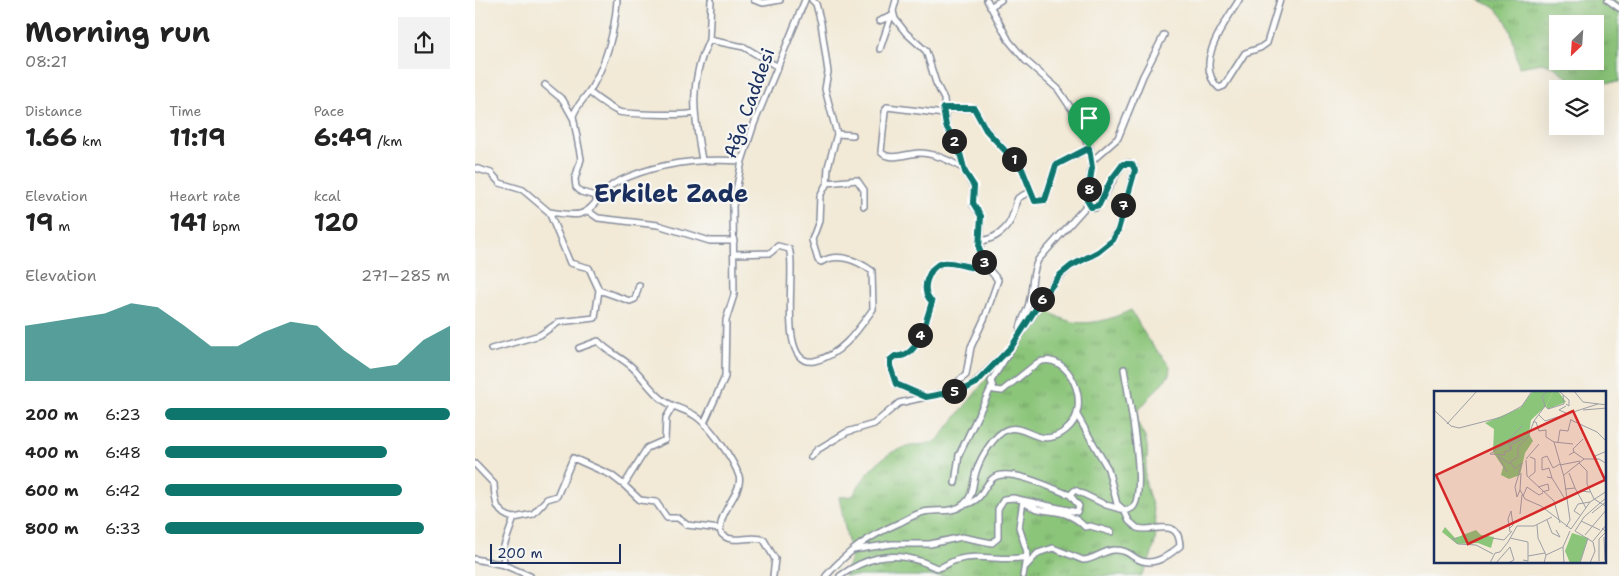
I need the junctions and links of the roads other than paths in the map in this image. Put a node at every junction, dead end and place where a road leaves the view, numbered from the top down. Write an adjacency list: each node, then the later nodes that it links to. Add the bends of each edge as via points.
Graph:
1 (617, 0): 22 (street, via 608,47)
2 (711, 0): 18 (street)
3 (754, 0): 4 (street, via 763,3)
4 (780, 0)
5 (805, 0): 20 (street, Ağa Caddesi)
6 (812, 0): 26 (street, via 821,23 828,72 825,89)
7 (896, 0): 15 (street)
8 (987, 0): 13 (street)
9 (1001, 0): 13 (street)
10 (1239, 0): 11 (street, via 1211,54 1210,71 1219,88 1224,86 1245,53 1267,43)
11 (1281, 0)
12 (1608, 0): 14 (street)
13 (989, 6): 28 (street, via 1014,48 1063,95 1081,123)
14 (1619, 8)
15 (892, 15): 16 (street); 19 (street); 23 (street, via 926,51 944,99)
16 (879, 21)
17 (1164, 35): 31 (street, via 1118,138)
18 (709, 40): 20 (street, via 744,48); 24 (street, via 693,96)
19 (880, 49)
20 (778, 67): 30 (street, Ağa Caddesi, via 753,124)
21 (545, 85): 25 (street, via 560,97)
22 (589, 92): 24 (street, via 624,114 682,116); 25 (street)
23 (943, 111): 33 (street); 33 (street, via 887,107 881,152 888,157 930,154); 35 (street, via 974,108 986,130 1019,165)
24 (694, 113): 29 (street)
25 (573, 118): 36 (street, via 580,156 576,187 581,192)
26 (837, 134): 27 (street); 34 (street)
27 (853, 134)
28 (1089, 148): 31 (street); 35 (street, via 1056,165 1045,200 1035,201)
29 (703, 160): 30 (street); 36 (street, via 641,172 612,184)
30 (742, 161): 41 (street, Ağa Caddesi, via 733,206)
31 (1092, 161): 37 (street)
32 (475, 168): 40 (street, via 491,173 500,183 523,190)
33 (964, 169): 42 (street, via 974,188 973,205 981,216)
34 (827, 183): 38 (street, via 857,180 864,190); 43 (street, via 812,240 818,260 837,256 873,271 873,309 835,352 822,359 808,361 801,358 796,350 789,304 789,249 778,246 771,253)
35 (1031, 191): 42 (street, via 1018,198 1013,216 1002,231 992,239)
36 (599, 196): 39 (street)
37 (1087, 202): 47 (street, via 1037,260); 47 (street, via 1093,208 1098,206 1118,170 1125,163 1133,165 1134,172 1113,240 1063,272)
38 (864, 206)
39 (588, 211): 40 (street, via 577,214); 41 (street, via 598,218 658,225 710,241)
40 (549, 212): 46 (street, via 570,263 589,268)
41 (734, 241): 43 (street, Ağa Caddesi)
42 (979, 241): 44 (street)
43 (734, 254): 57 (street, Ağa Caddesi, via 734,295 727,320 725,377)
44 (985, 264): 53 (street, via 998,282 971,346 966,375); 54 (street, via 971,267 944,262 934,268 925,287 932,302 924,327 911,352 890,360 896,384)
45 (639, 285): 46 (street, via 635,299 630,301)
46 (599, 290): 50 (street, via 595,318 559,322 540,335)
47 (1020, 333): 48 (street)
48 (1012, 346): 52 (street); 53 (street, via 973,385)
49 (579, 348): 55 (street, via 598,341 609,353 631,366)
50 (491, 349)
51 (1124, 369): 65 (street, via 1135,428 1138,473 1135,504)
52 (991, 386): 56 (street, via 1002,391 1037,363 1052,362 1076,384 1079,398); 60 (street, via 959,455)
53 (951, 391): 54 (street)
54 (926, 397): 58 (street, via 899,403 874,424 847,432)
55 (673, 406): 57 (street); 61 (street, via 666,418 665,440 647,448)
56 (1077, 415): 64 (street, via 1068,428 1053,437 1037,437 1016,428 1001,433 978,466 971,494); 65 (street, via 1107,469 1117,504)
57 (705, 423): 67 (street, via 740,478)
58 (811, 457)
59 (475, 464): 66 (street, via 495,484 498,508)
60 (955, 483)
61 (624, 485): 66 (street, via 573,458 557,496 547,499 533,514); 67 (street, via 640,500 656,502 667,518 678,518 687,525)
62 (1070, 494): 63 (street, via 1079,506 1077,512); 64 (street, via 1024,478 1001,475 992,479 976,500); 65 (street, via 1077,490 1099,503)
63 (1023, 501): 68 (street, via 1032,508 1063,512 1085,527); 69 (street, via 1010,497 1001,502 998,538 992,543 961,537 930,544 892,544); 70 (street, via 1019,526 1026,542)
64 (963, 505): 69 (street, via 955,509 923,512 873,534)
65 (1124, 510): 73 (street, via 1137,528 1165,527 1173,530 1179,546 1164,558 1149,562 1125,551 1115,550 1083,560 1050,548 1034,556)
66 (514, 518): 72 (street, via 503,549)
67 (720, 529): 75 (street, via 722,536 728,539 758,538 766,542 775,562)
68 (1111, 532)
69 (851, 550): 76 (street)
70 (1027, 557): 73 (street); 77 (street, via 1010,561 987,558 957,560 939,568 903,557 881,556 859,563)
71 (475, 559): 72 (street)
72 (504, 565): 74 (street)
73 (1026, 566): 78 (street)
74 (529, 576)
75 (773, 576)
76 (827, 576)
77 (840, 576)
78 (1023, 576)

